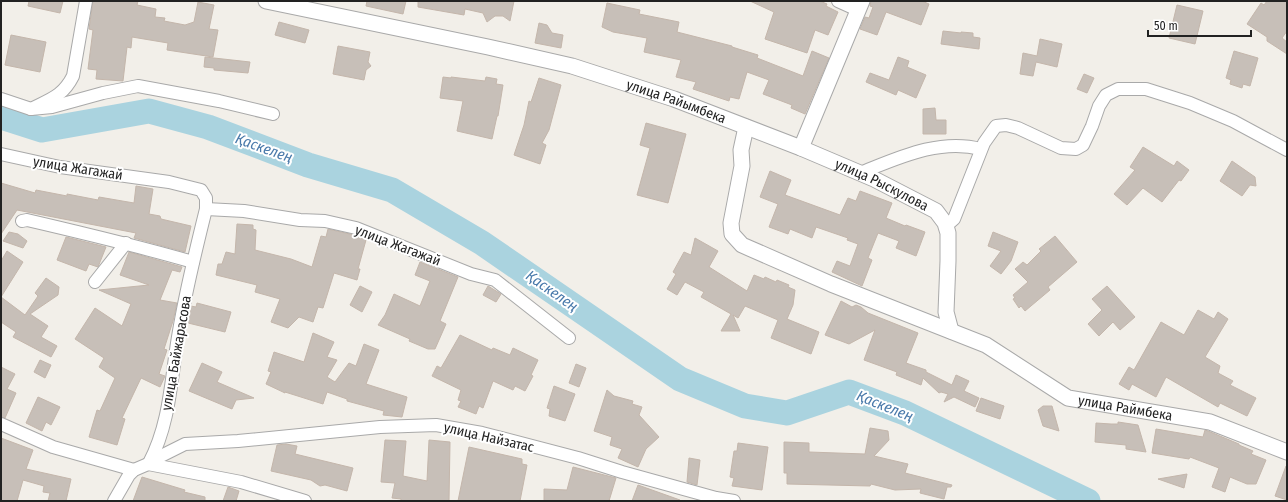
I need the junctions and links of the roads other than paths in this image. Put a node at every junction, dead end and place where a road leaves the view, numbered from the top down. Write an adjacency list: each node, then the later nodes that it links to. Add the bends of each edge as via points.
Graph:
1 (86, 1): 6 (street, via 73,76 68,86)
2 (266, 1): 8 (street, улица Райымбека, via 572,66 674,99)
3 (838, 1): 4 (street)
4 (860, 6): 9 (street)
5 (1, 100): 6 (street)
6 (31, 109): 7 (street, via 52,107 138,86)
7 (273, 114)
8 (746, 128): 9 (street, улица Рыскулова); 21 (street, via 731,223 732,234 742,245 831,284)
9 (801, 148): 13 (street, улица Рыскулова)
10 (981, 149): 11 (street, via 996,126 1006,125 1061,148 1076,149 1083,145 1106,94 1118,90 1146,89 1190,103 1233,121); 13 (street, via 948,146 921,150); 17 (street, via 954,219)
11 (1287, 150)
12 (1, 154): 14 (street, улица Жагажай, via 60,167 162,181)
13 (860, 173): 17 (street, улица Рыскулова, via 936,212)
14 (201, 190): 15 (street, улица Байжарасова, via 206,198)
15 (206, 209): 19 (street, улица Байжарасова); 22 (street, улица Жагажай, via 325,221 356,228 471,274 495,280)
16 (22, 221): 18 (street, via 27,220)
17 (946, 226): 21 (street, via 946,312)
18 (126, 243): 19 (street); 20 (street)
19 (193, 262): 25 (street, улица Байжарасова, via 179,331 170,398 157,445)
20 (95, 282)
21 (951, 331): 24 (street, улица Раймбека, via 986,345 1068,398 1210,422)
22 (569, 338)
23 (1, 424): 26 (street, via 53,447)
24 (1287, 452)
25 (148, 464): 26 (street); 28 (street, via 241,482); 29 (street, улица Найзатас, via 185,444 436,425 578,458)
26 (134, 470): 27 (street)
27 (114, 501)
28 (305, 501)
29 (734, 501)

